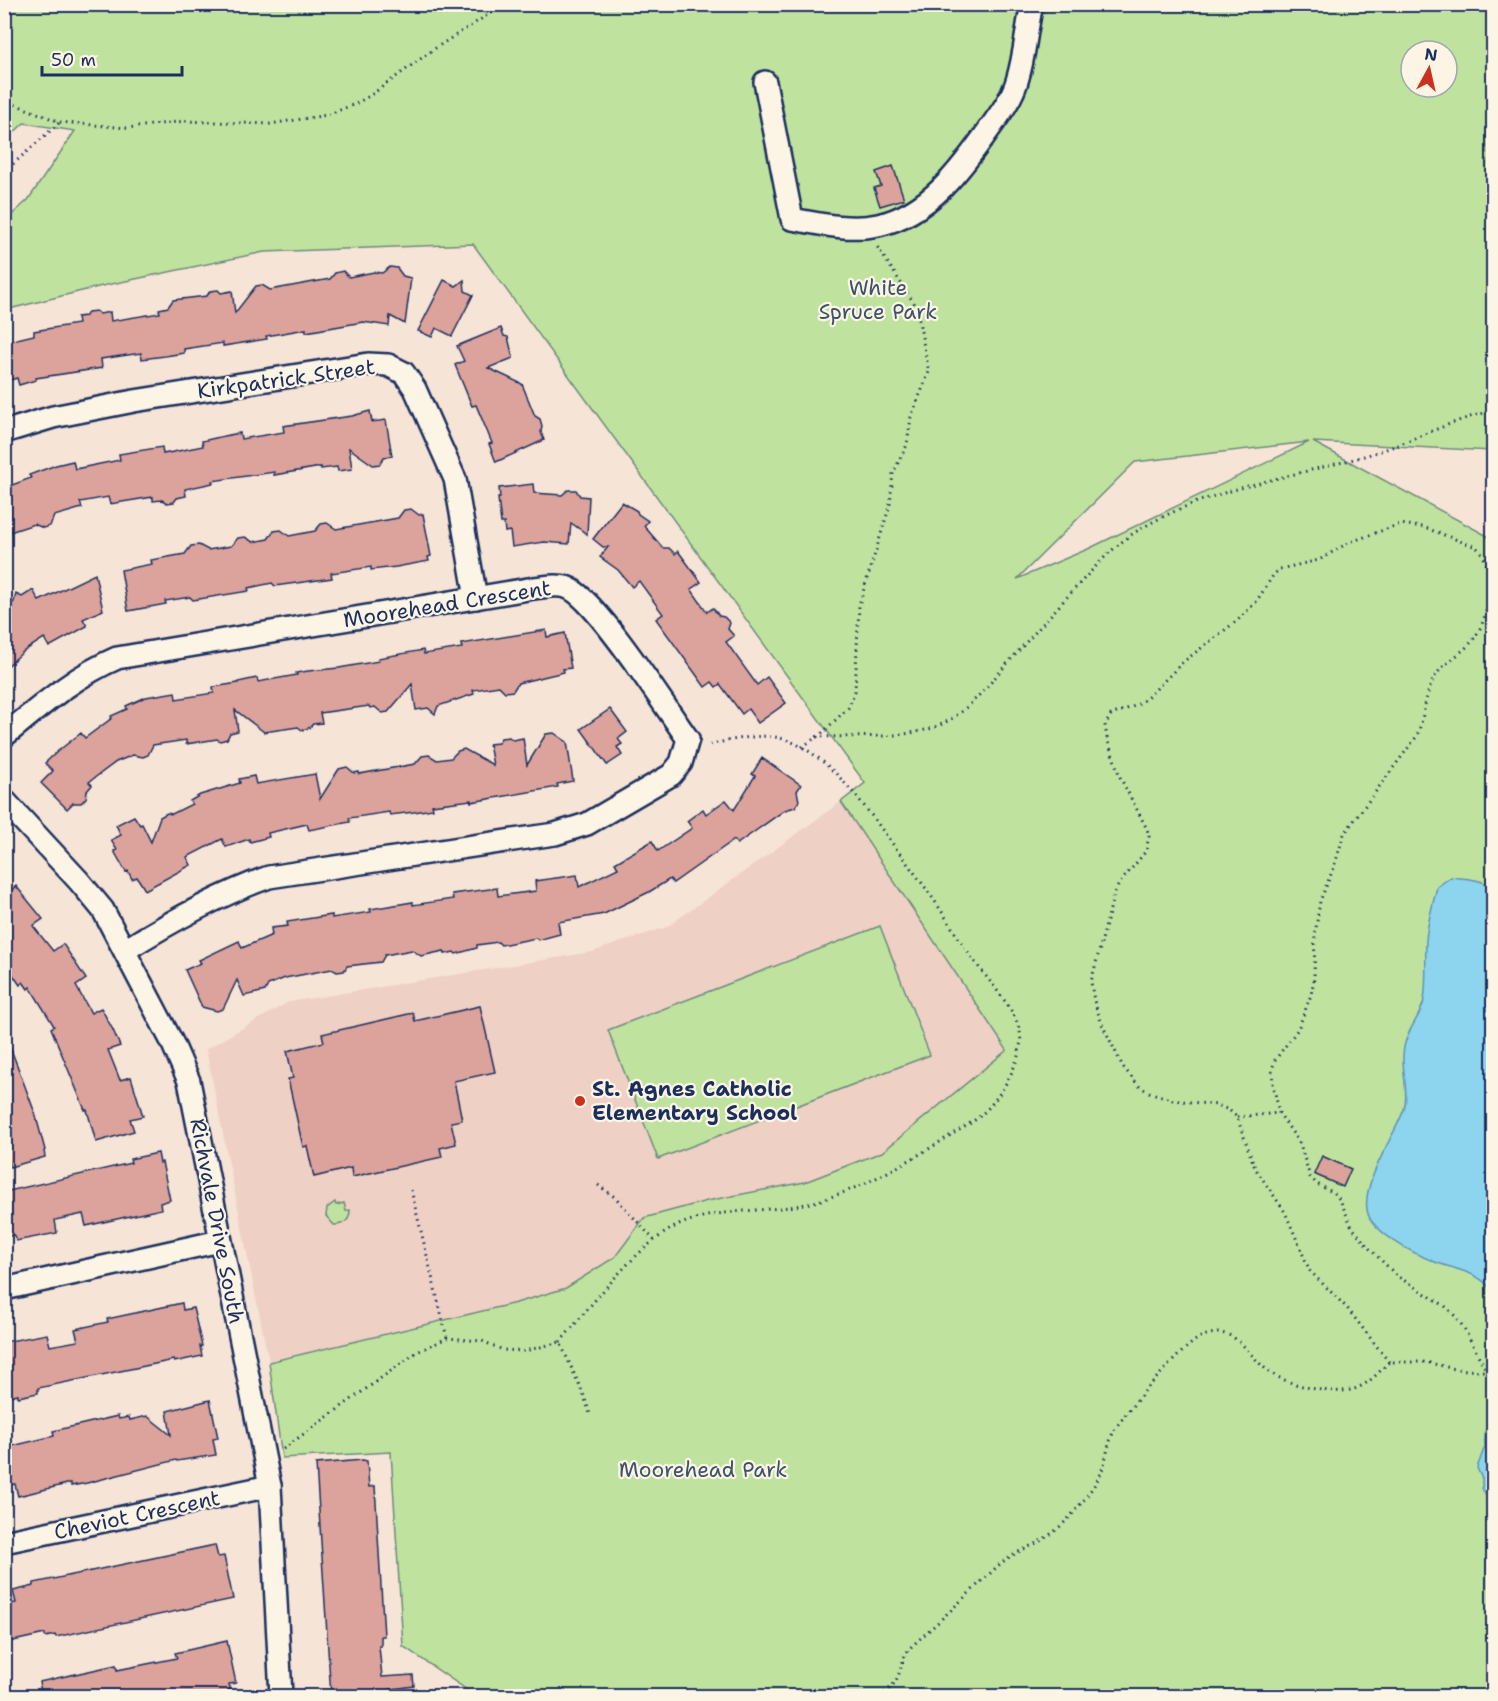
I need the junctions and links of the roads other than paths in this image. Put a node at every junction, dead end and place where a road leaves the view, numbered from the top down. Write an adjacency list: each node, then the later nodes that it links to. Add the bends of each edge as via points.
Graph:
1 (1032, 4): 2 (street, via 1017,82 1004,108 942,189 909,214 879,225 825,226 792,219)
2 (765, 82)
3 (4, 432): 4 (street, Kirkpatrick Street, via 53,417 134,401 368,364 388,365 404,373 415,389 455,479)
4 (476, 598): 5 (street, Moorehead Crescent, via 117,658 70,682); 7 (street, Moorehead Crescent, via 556,586 568,587 580,595 621,644 688,738 681,763 671,776 587,824 555,834 269,877 242,886)
5 (4, 736)
6 (4, 800): 7 (street, Richvale Drive South, via 97,903)
7 (125, 950): 8 (street, Richvale Drive South, via 189,1081)
8 (220, 1241): 9 (street); 10 (street, Richvale Drive South)
9 (4, 1289)
10 (270, 1486): 11 (street, Cheviot Crescent); 12 (street, Richvale Drive South)
11 (4, 1542)
12 (281, 1696)

